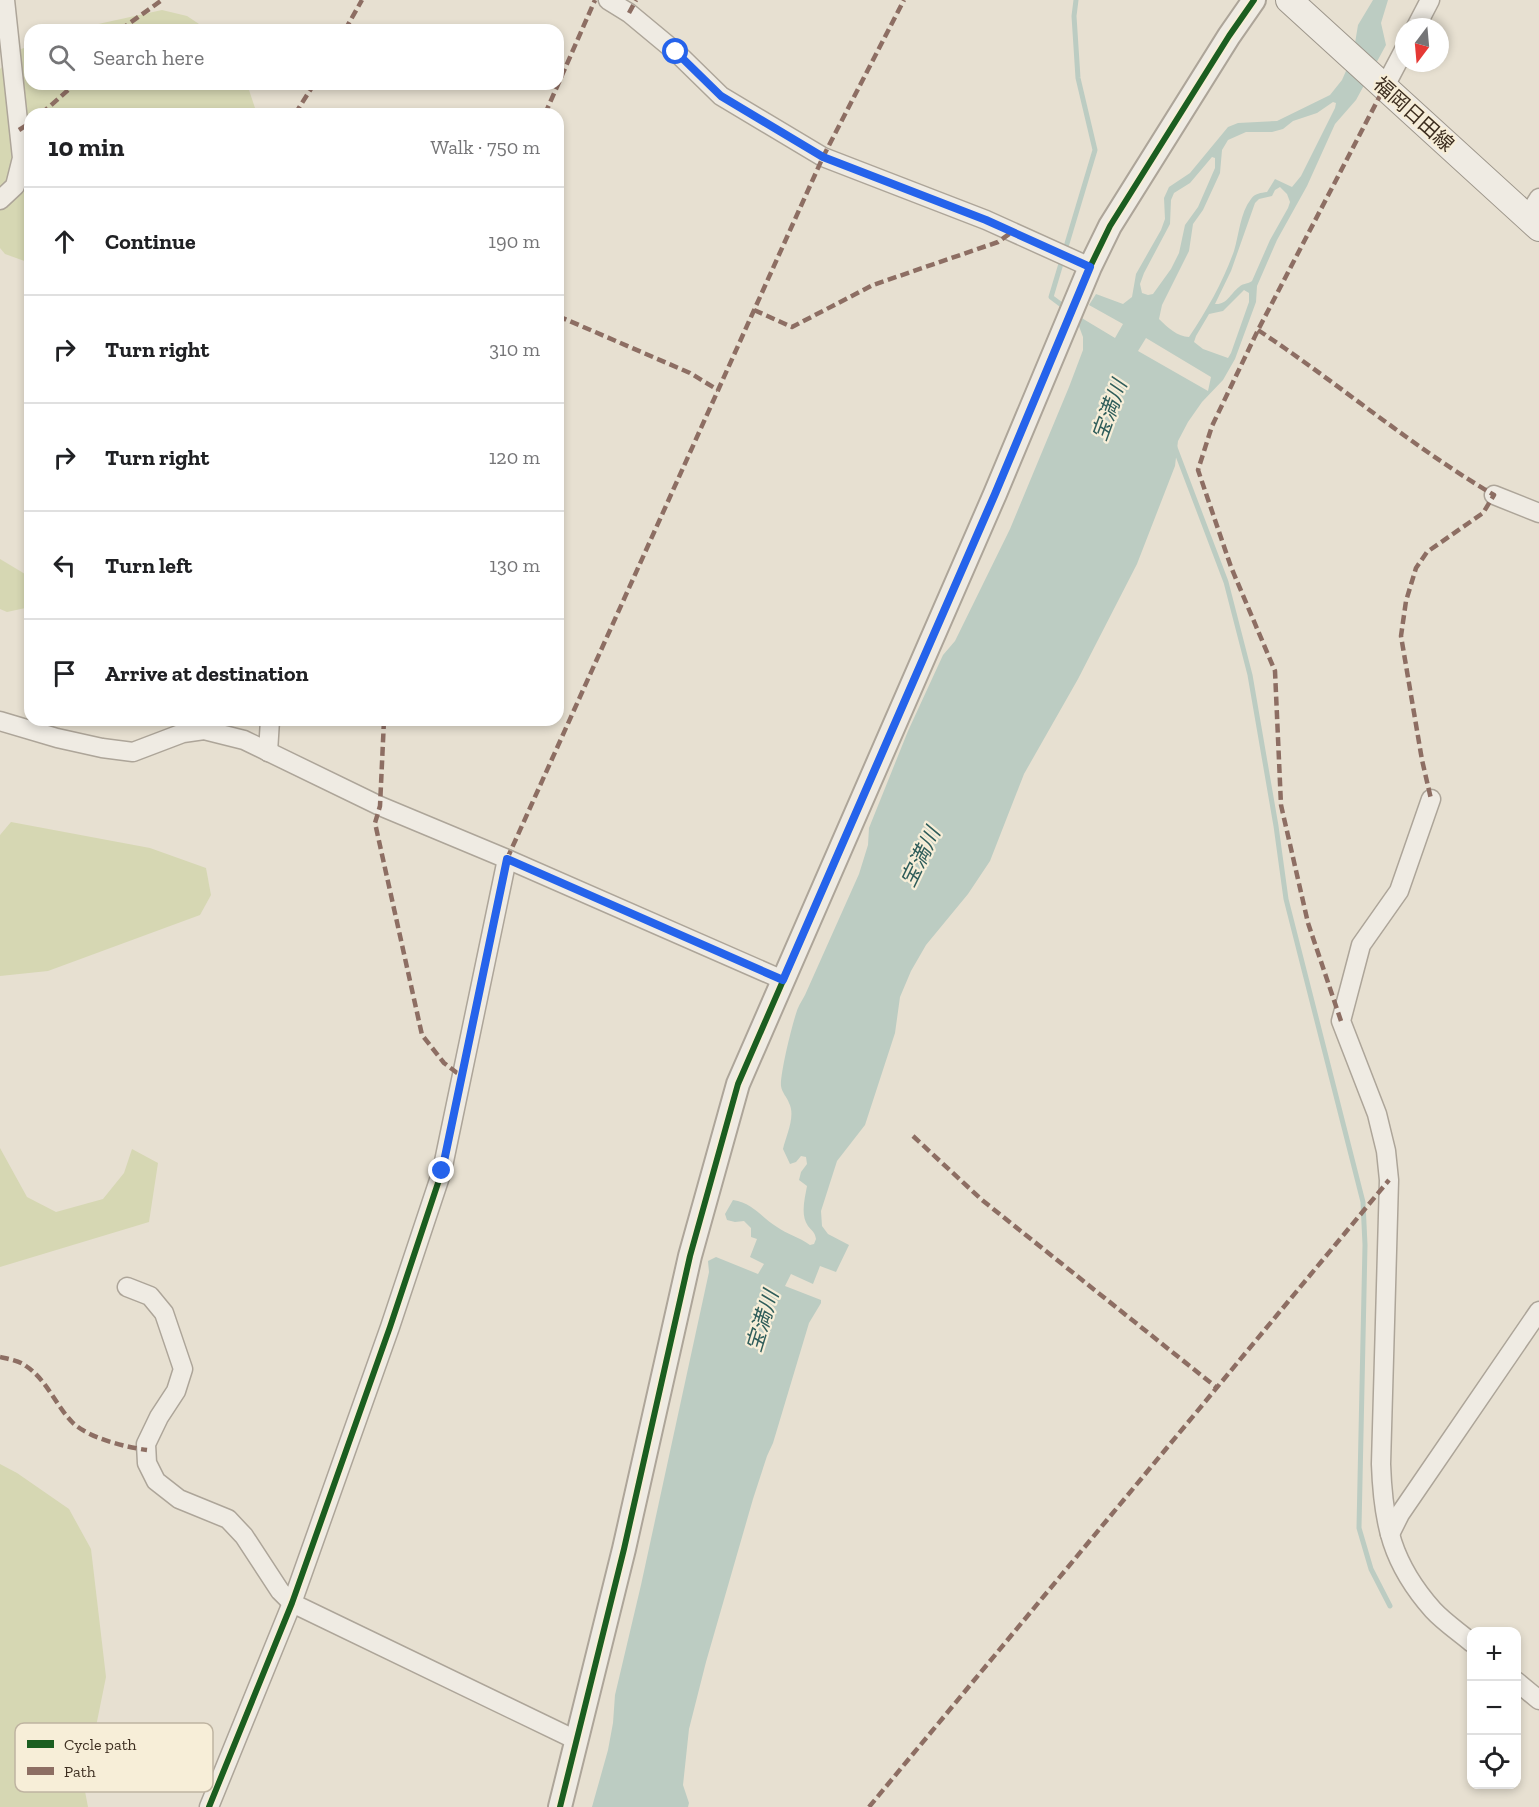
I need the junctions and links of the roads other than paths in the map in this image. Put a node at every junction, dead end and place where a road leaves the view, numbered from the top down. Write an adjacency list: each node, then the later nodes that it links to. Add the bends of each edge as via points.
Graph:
1 (608, 0): 11 (street, via 676,52 721,96 823,157 986,220)
2 (1254, 0): 11 (street, via 1110,226)
3 (1289, 0): 8 (main road, 福岡日田線)
4 (1430, 0): 6 (street)
5 (4, 10): 9 (street, via 22,158 15,186)
6 (1421, 18)
7 (1395, 63): 8 (street)
8 (1380, 84): 10 (main road, 福岡日田線)
9 (0, 200)
10 (1535, 214)
11 (1090, 267): 19 (street, via 991,505)
12 (1494, 495): 13 (street)
13 (1539, 513)
14 (0, 721): 16 (street, via 57,738 133,752 183,733 204,730 244,740)
15 (270, 726): 16 (street)
16 (268, 752): 18 (street, via 380,806)
17 (1431, 799): 22 (street, via 1399,891 1361,945 1341,1021 1377,1114 1389,1180 1381,1464 1382,1501)
18 (507, 859): 19 (street); 23 (street, via 442,1171)
19 (783, 980): 27 (street, via 738,1084 690,1256)
20 (127, 1287): 23 (street, via 150,1296 164,1313 183,1370 146,1444 147,1463 156,1481 178,1499 228,1519)
21 (1539, 1311): 22 (street)
22 (1390, 1534): 24 (street, via 1395,1556 1409,1579 1433,1611)
23 (292, 1603): 27 (street); 28 (street)
24 (1467, 1639)
25 (1521, 1685): 26 (street)
26 (1539, 1700)
27 (576, 1740): 29 (street)
28 (209, 1807)
29 (560, 1807)

